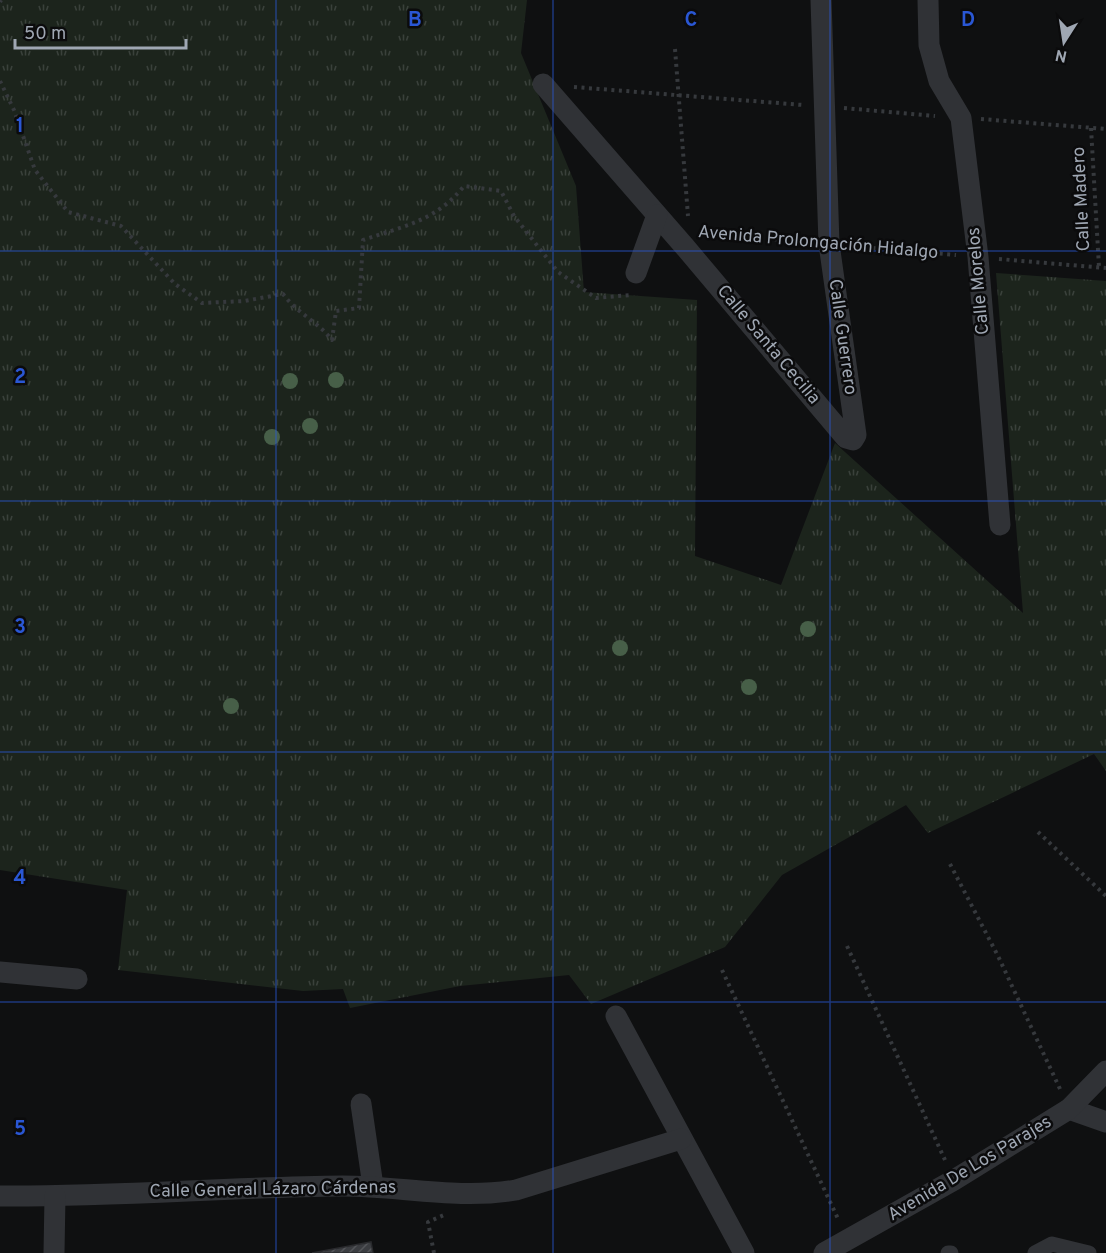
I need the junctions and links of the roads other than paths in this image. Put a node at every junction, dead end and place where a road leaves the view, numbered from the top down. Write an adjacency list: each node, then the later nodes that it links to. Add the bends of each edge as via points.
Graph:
1 (820, 0): 7 (street, Calle Guerrero, via 828,244 856,435)
2 (928, 0): 8 (street, Calle Morelos, via 929,45 939,81 962,118 978,257)
3 (543, 84): 4 (street, Avenida Prolongación Hidalgo)
4 (657, 214): 5 (street, Avenida Prolongación Hidalgo); 6 (street)
5 (687, 239): 7 (street, Calle Santa Cecilia, via 846,438)
6 (636, 273)
7 (853, 440)
8 (1000, 525)
9 (0, 972): 10 (street)
10 (77, 979)
11 (616, 1016): 16 (street)
12 (1106, 1071): 14 (street, Avenida De Los Parajes)
13 (361, 1104): 17 (street)
14 (1070, 1109): 15 (street); 22 (street, Avenida De Los Parajes)
15 (1106, 1122)
16 (681, 1138): 17 (street, Calle General Lázaro Cárdenas, via 495,1194); 21 (street)
17 (373, 1186): 19 (street, Calle General Lázaro Cárdenas)
18 (0, 1196): 19 (street, Calle General Lázaro Cárdenas)
19 (54, 1196): 20 (street)
20 (54, 1253)
21 (744, 1253)
22 (824, 1253)
23 (1035, 1253): 24 (street, via 1052,1244)
24 (1089, 1253)

